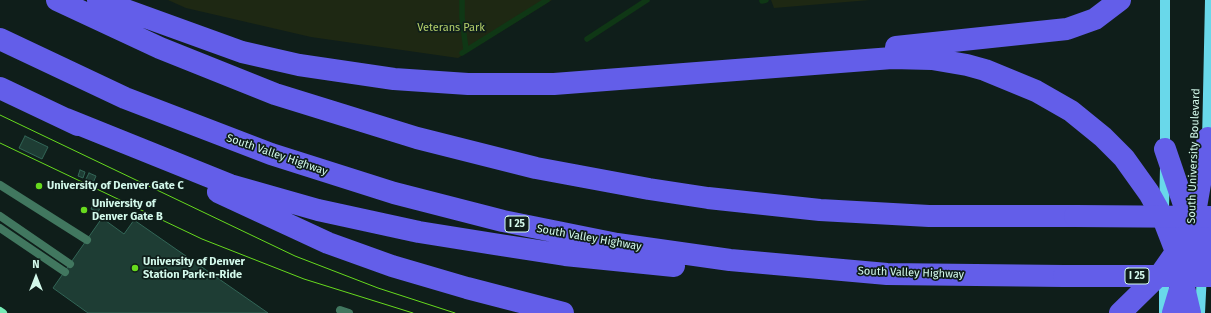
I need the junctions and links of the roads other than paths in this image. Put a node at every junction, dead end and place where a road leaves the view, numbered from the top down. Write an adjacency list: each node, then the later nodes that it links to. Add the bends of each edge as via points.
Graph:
1 (57, 0): 14 (highway, bridge, via 160,48 275,94 417,138 536,168 701,197 820,210 929,216)
2 (98, 0): 7 (highway, via 242,52 299,65 394,79 474,84 554,84)
3 (1120, 0): 7 (highway, via 1103,15 1091,21 1053,31 940,42)
4 (1165, 0): 11 (main road)
5 (1210, 0): 10 (main road, South University Boulevard)
6 (0, 39): 22 (highway, South Valley Highway / I 25, via 125,98 195,126 321,170 444,206 553,232 676,253)
7 (746, 68): 15 (highway, via 872,58 913,58 967,65 1001,76 1054,101 1104,137 1150,193)
8 (0, 88): 9 (highway)
9 (66, 119): 22 (highway, via 230,184 318,210 419,232 565,255 673,266 747,271); 29 (highway, via 290,226 358,254 433,279)
10 (1208, 138): 17 (highway, via 1200,189)
11 (1165, 149): 15 (main road); 17 (highway)
12 (0, 185): 18 (lane)
13 (0, 216): 20 (lane)
14 (1211, 217)
15 (1164, 221): 19 (highway)
16 (0, 228): 21 (lane)
17 (1201, 238): 19 (highway); 23 (highway); 24 (highway); 34 (main road)
18 (87, 240)
19 (1170, 261): 24 (highway); 30 (highway); 31 (main road)
20 (70, 264)
21 (65, 272)
22 (887, 274): 23 (highway, South Valley Highway / I 25, bridge)
23 (1211, 276)
24 (1183, 279): 32 (highway); 33 (highway)
25 (340, 310): 28 (lane)
26 (0, 311): 27 (main road)
27 (3, 313)
28 (349, 313)
29 (563, 313)
30 (1120, 313)
31 (1164, 313)
32 (1173, 313)
33 (1190, 313)
34 (1200, 313)

